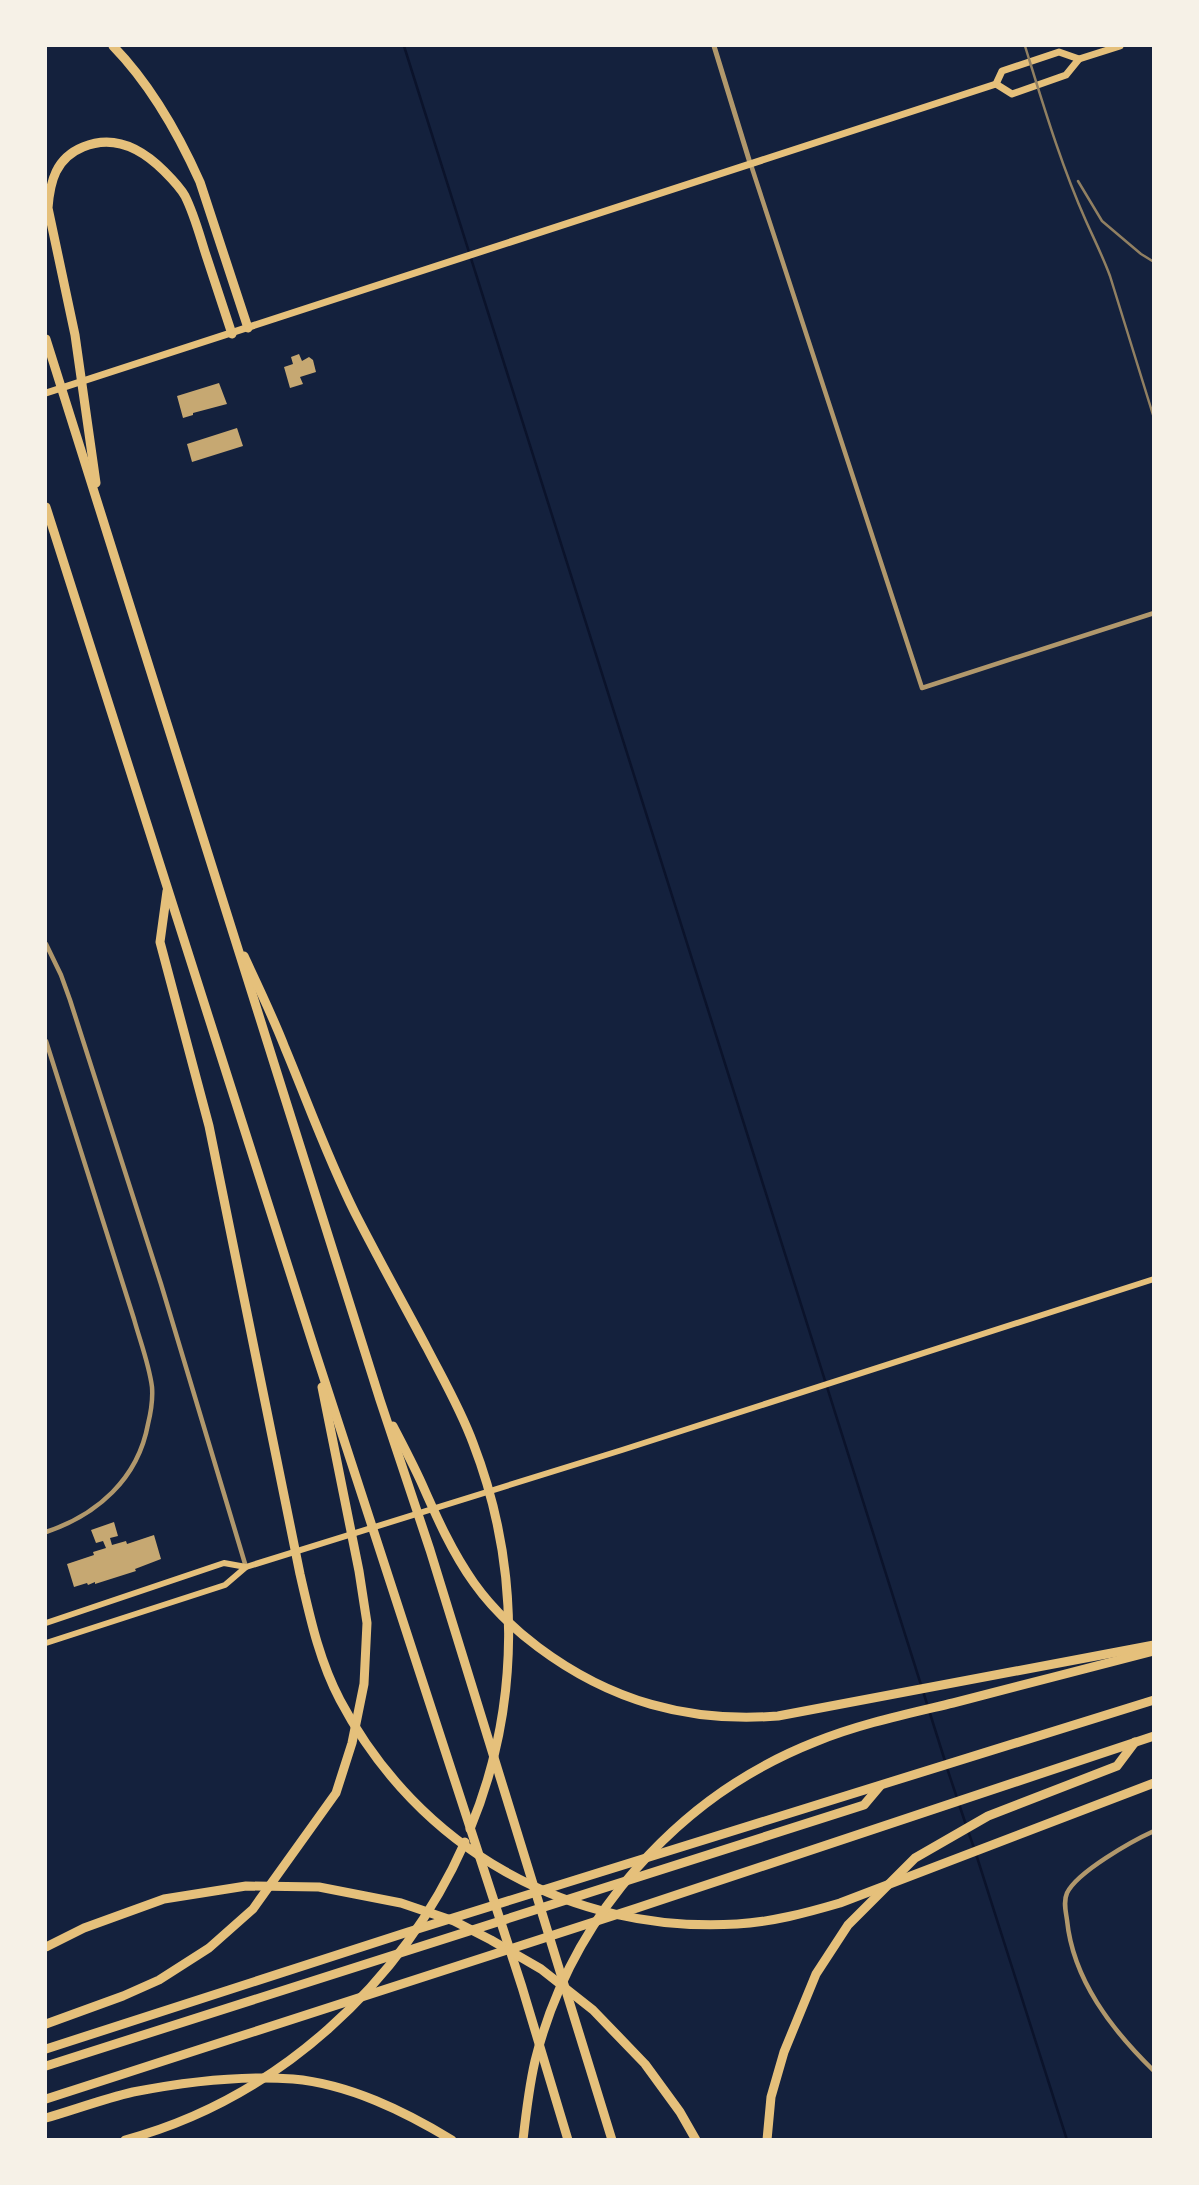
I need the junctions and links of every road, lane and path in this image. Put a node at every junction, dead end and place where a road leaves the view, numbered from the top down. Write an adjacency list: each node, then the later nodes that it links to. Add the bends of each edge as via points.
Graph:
1 (113, 46): 7 (highway, via 160,105 191,162)
2 (713, 46): 6 (street)
3 (1120, 46): 4 (main road)
4 (1079, 59): 5 (main road, via 1059,52 1002,71); 5 (main road, via 1066,75 1012,94)
5 (996, 84): 6 (main road)
6 (750, 163): 7 (main road); 13 (street, via 922,688)
7 (248, 328): 8 (main road)
8 (232, 334): 10 (main road); 12 (highway, via 184,194 157,164 127,145 104,142 69,155 54,172 48,208 75,335)
9 (46, 342): 12 (highway)
10 (46, 393)
11 (46, 507): 14 (highway)
12 (100, 509): 15 (highway)
13 (1153, 612)
14 (167, 891): 19 (highway); 30 (highway, via 160,942 209,1126 310,1618 339,1698 361,1737 385,1771 449,1835 513,1877 601,1912 645,1921 737,1924 840,1903)
15 (226, 916): 20 (highway); 40 (highway, via 285,1046 335,1173 474,1443 499,1529 509,1657 497,1745 486,1785 458,1857 408,1943 351,2009 304,2050 209,2109)
16 (46, 944): 22 (street, via 70,1000 123,1164)
17 (46, 1041): 21 (street, via 152,1388 144,1443 118,1488 88,1513)
18 (1153, 1279): 22 (main road)
19 (315, 1351): 34 (highway, via 367,1623 364,1684 336,1793 253,1909 208,1948 159,1980); 43 (highway)
20 (380, 1400): 25 (highway, via 446,1537 474,1584 524,1636 577,1673 631,1699 695,1714 754,1717 808,1711); 44 (highway)
21 (46, 1532)
22 (246, 1567): 23 (main road, via 224,1563); 24 (main road, via 225,1585)
23 (46, 1623)
24 (46, 1643)
25 (1153, 1645)
26 (1153, 1651): 42 (highway, via 842,1732 782,1756 722,1791 664,1838 594,1924 549,2017 533,2070)
27 (1153, 1700): 31 (highway)
28 (1153, 1736): 29 (highway)
29 (1135, 1742): 38 (highway); 46 (highway, via 1117,1766 988,1816 943,1840 915,1858 848,1925 816,1974 783,2052 771,2097)
30 (1153, 1783)
31 (881, 1785): 35 (highway); 36 (highway, via 864,1805)
32 (1153, 1831): 37 (street, via 1090,1870 1072,1886 1065,1903 1080,1971 1125,2043)
33 (46, 1947): 45 (highway, via 164,1899 246,1886 319,1887 401,1903 454,1922 541,1969 593,2010 645,2064)
34 (46, 2024)
35 (46, 2049)
36 (46, 2066)
37 (1153, 2071)
38 (46, 2099)
39 (46, 2118): 41 (highway, via 164,2087 247,2078 294,2079 379,2102)
40 (125, 2140)
41 (452, 2140)
42 (523, 2140)
43 (568, 2140)
44 (612, 2140)
45 (696, 2140)
46 (768, 2140)

